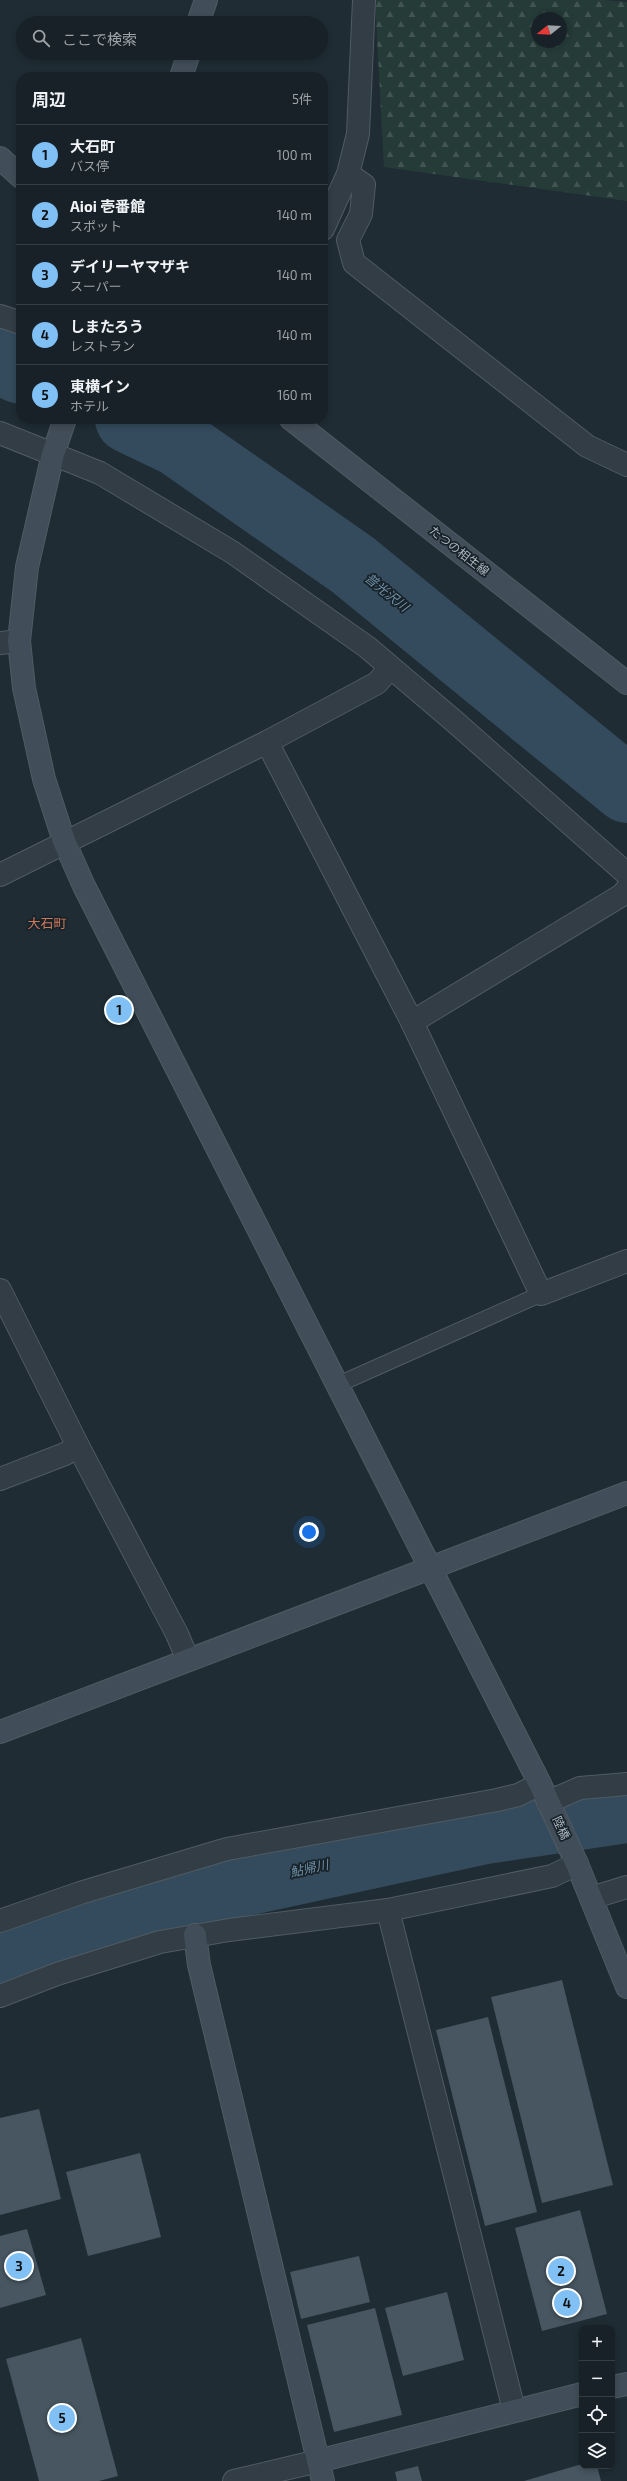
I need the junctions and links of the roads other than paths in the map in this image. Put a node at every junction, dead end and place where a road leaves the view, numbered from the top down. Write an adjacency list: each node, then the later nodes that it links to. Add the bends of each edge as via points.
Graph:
1 (206, 0): 3 (street)
2 (364, 0): 8 (street, via 358,134)
3 (200, 16)
4 (187, 60): 5 (street)
5 (183, 72)
6 (0, 158): 7 (street)
7 (16, 172)
8 (348, 174): 9 (street); 16 (street, via 364,185 361,214 348,240 354,264 587,446)
9 (328, 218)
10 (0, 316): 11 (street)
11 (16, 321)
12 (63, 424): 15 (street, 陸橋)
13 (297, 424): 19 (street, たつの相生線)
14 (0, 433): 15 (street)
15 (53, 454): 17 (street, 陸橋); 18 (street, via 100,473 232,552 367,647)
16 (627, 465)
17 (10, 642): 21 (street, 陸橋, via 24,688 44,779)
18 (390, 668): 20 (street, via 377,683); 22 (street, via 454,720)
19 (627, 683)
20 (267, 742): 21 (street); 25 (street)
21 (64, 841): 23 (street); 29 (street, 陸橋, via 84,886)
22 (627, 874)
23 (0, 875)
24 (627, 889): 25 (street, via 622,895)
25 (412, 1022): 28 (street)
26 (627, 1261): 28 (street)
27 (0, 1290): 30 (street)
28 (541, 1294): 29 (lane)
29 (337, 1384): 33 (street, 陸橋)
30 (78, 1446): 31 (street, via 66,1454); 34 (street, via 177,1634)
31 (0, 1479)
32 (627, 1493): 33 (street)
33 (432, 1568): 34 (street); 37 (street, 陸橋)
34 (188, 1660): 35 (street)
35 (0, 1732)
36 (627, 1784): 37 (street, via 580,1788)
37 (547, 1799): 38 (street, 陸橋); 42 (street, via 518,1795 227,1849 80,1893)
38 (573, 1855): 40 (street, 陸橋); 41 (street, via 552,1876)
39 (627, 1887): 40 (street)
40 (591, 1898): 44 (street, 陸橋)
41 (388, 1910): 43 (street); 49 (street)
42 (0, 1921)
43 (195, 1935): 45 (street, via 152,1944 57,1974); 50 (street, via 199,1965)
44 (627, 1987)
45 (0, 1996)
46 (627, 2384): 47 (street)
47 (615, 2386)
48 (579, 2395): 49 (street)
49 (514, 2410): 50 (street)
50 (321, 2471): 51 (street)
51 (234, 2481)

